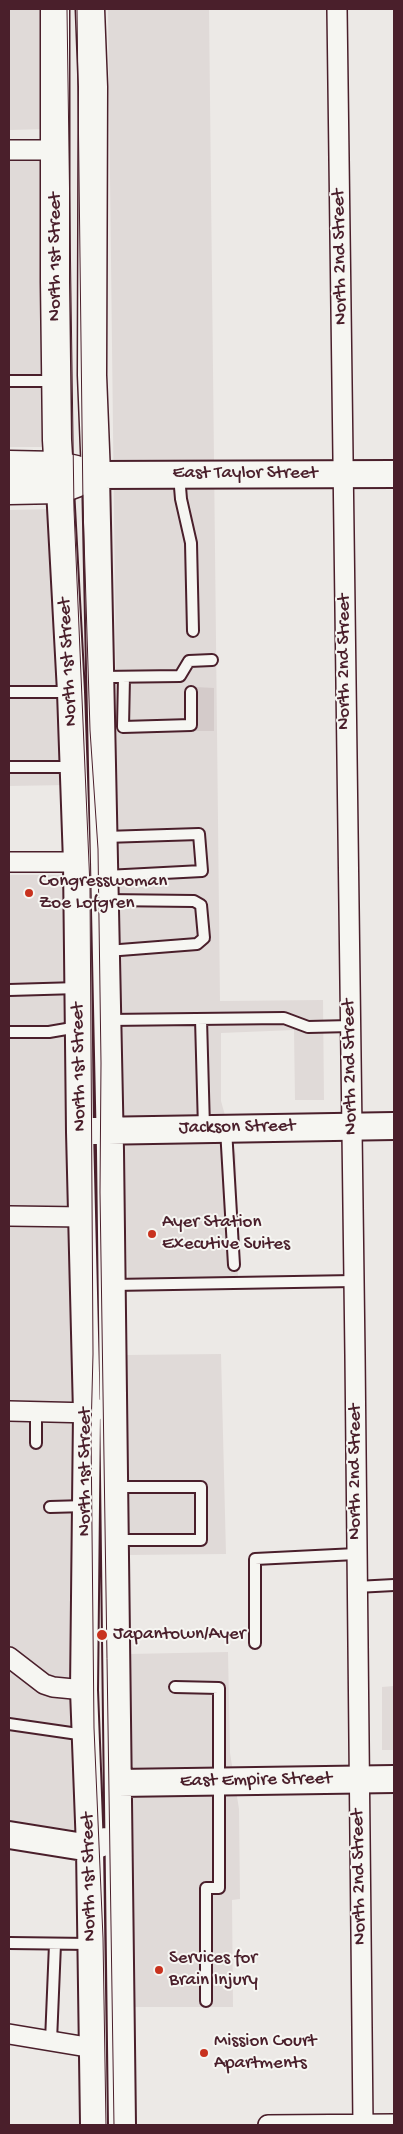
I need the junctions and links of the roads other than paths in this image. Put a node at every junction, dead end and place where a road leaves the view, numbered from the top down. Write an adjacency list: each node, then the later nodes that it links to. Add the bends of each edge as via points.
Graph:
1 (55, 9): 5 (main road, North 1st Street)
2 (90, 9): 12 (main road, North 1st Street, via 93,87 92,375)
3 (337, 9): 10 (street, North 2nd Street)
4 (9, 150): 5 (street)
5 (56, 150): 7 (main road, North 1st Street)
6 (9, 381): 7 (lane)
7 (56, 381): 13 (main road, North 1st Street)
8 (9, 465): 13 (main road)
9 (179, 474): 10 (main road, East Taylor Street); 12 (main road, East Taylor Street); 15 (lane, via 191,543)
10 (344, 474): 11 (main road, East Taylor Street); 33 (street, North 2nd Street)
11 (394, 474)
12 (96, 475): 13 (main road); 17 (main road, North 1st Street)
13 (59, 477): 14 (main road); 19 (main road, North 1st Street)
14 (9, 490)
15 (193, 631)
16 (212, 660): 17 (lane, via 189,661 180,676)
17 (112, 677): 21 (main road, North 1st Street)
18 (9, 692): 19 (lane)
19 (71, 692): 22 (main road, North 1st Street)
20 (191, 692): 21 (lane, via 191,725)
21 (113, 726): 24 (main road, North 1st Street)
22 (74, 767): 23 (lane); 26 (main road, North 1st Street)
23 (9, 768)
24 (104, 837): 27 (main road, North 1st Street); 27 (lane, via 199,834 202,871)
25 (9, 862): 26 (street)
26 (77, 862): 29 (main road, North 1st Street)
27 (105, 888): 28 (main road, North 1st Street); 28 (lane, via 194,901 201,905 204,938 197,944)
28 (106, 951): 32 (main road, North 1st Street)
29 (79, 988): 30 (lane); 34 (main road, North 1st Street)
30 (9, 990)
31 (201, 1018): 32 (lane); 33 (lane, via 284,1018 308,1027); 38 (lane)
32 (108, 1020): 39 (main road, North 1st Street)
33 (351, 1026): 36 (street, North 2nd Street)
34 (79, 1027): 35 (lane, via 49,1032); 40 (main road, North 1st Street)
35 (9, 1032)
36 (352, 1126): 37 (main road, Jackson Street); 38 (main road, Jackson Street); 44 (street, North 2nd Street)
37 (394, 1126)
38 (215, 1128): 39 (main road, Jackson Street); 43 (lane)
39 (109, 1130): 40 (main road, Jackson Street); 45 (main road, North 1st Street)
40 (80, 1132): 42 (main road, North 1st Street)
41 (9, 1216): 42 (street)
42 (84, 1217): 49 (main road, North 1st Street)
43 (234, 1265)
44 (354, 1282): 45 (lane); 55 (street, North 2nd Street)
45 (111, 1285): 46 (main road, North 1st Street)
46 (112, 1401): 49 (street); 51 (main road, North 1st Street)
47 (9, 1411): 48 (street)
48 (36, 1412): 49 (street); 50 (lane)
49 (87, 1413): 52 (main road, North 1st Street)
50 (36, 1443)
51 (114, 1487): 54 (main road, North 1st Street); 54 (lane, via 201,1487 201,1540)
52 (86, 1506): 53 (lane); 61 (main road, North 1st Street)
53 (50, 1507)
54 (115, 1540): 67 (main road, North 1st Street)
55 (356, 1554): 57 (street, North 2nd Street); 58 (lane, via 255,1559)
56 (394, 1585): 57 (lane)
57 (356, 1586): 65 (street, North 2nd Street)
58 (255, 1643)
59 (9, 1657): 61 (street, via 44,1684)
60 (175, 1687): 66 (lane, via 219,1688)
61 (84, 1690): 63 (main road, North 1st Street)
62 (9, 1724): 63 (lane)
63 (86, 1735): 70 (main road, North 1st Street)
64 (394, 1779): 65 (main road, East Empire Street)
65 (359, 1780): 66 (main road, East Empire Street); 82 (street, North 2nd Street)
66 (220, 1781): 67 (main road, East Empire Street); 74 (lane, via 219,1888 206,1888)
67 (118, 1783): 68 (main road, North 1st Street)
68 (119, 1831): 70 (main road, via 109,1840); 80 (main road, North 1st Street)
69 (9, 1835): 70 (main road)
70 (90, 1848): 73 (main road, North 1st Street)
71 (9, 1943): 72 (lane)
72 (55, 1944): 73 (lane); 76 (lane)
73 (92, 1944): 77 (main road, North 1st Street)
74 (206, 2001)
75 (9, 2034): 76 (street)
76 (51, 2041): 77 (street)
77 (93, 2048): 79 (main road, North 1st Street)
78 (394, 2124): 82 (street)
79 (94, 2125)
80 (122, 2125)
81 (268, 2125): 82 (street)
82 (363, 2125)

